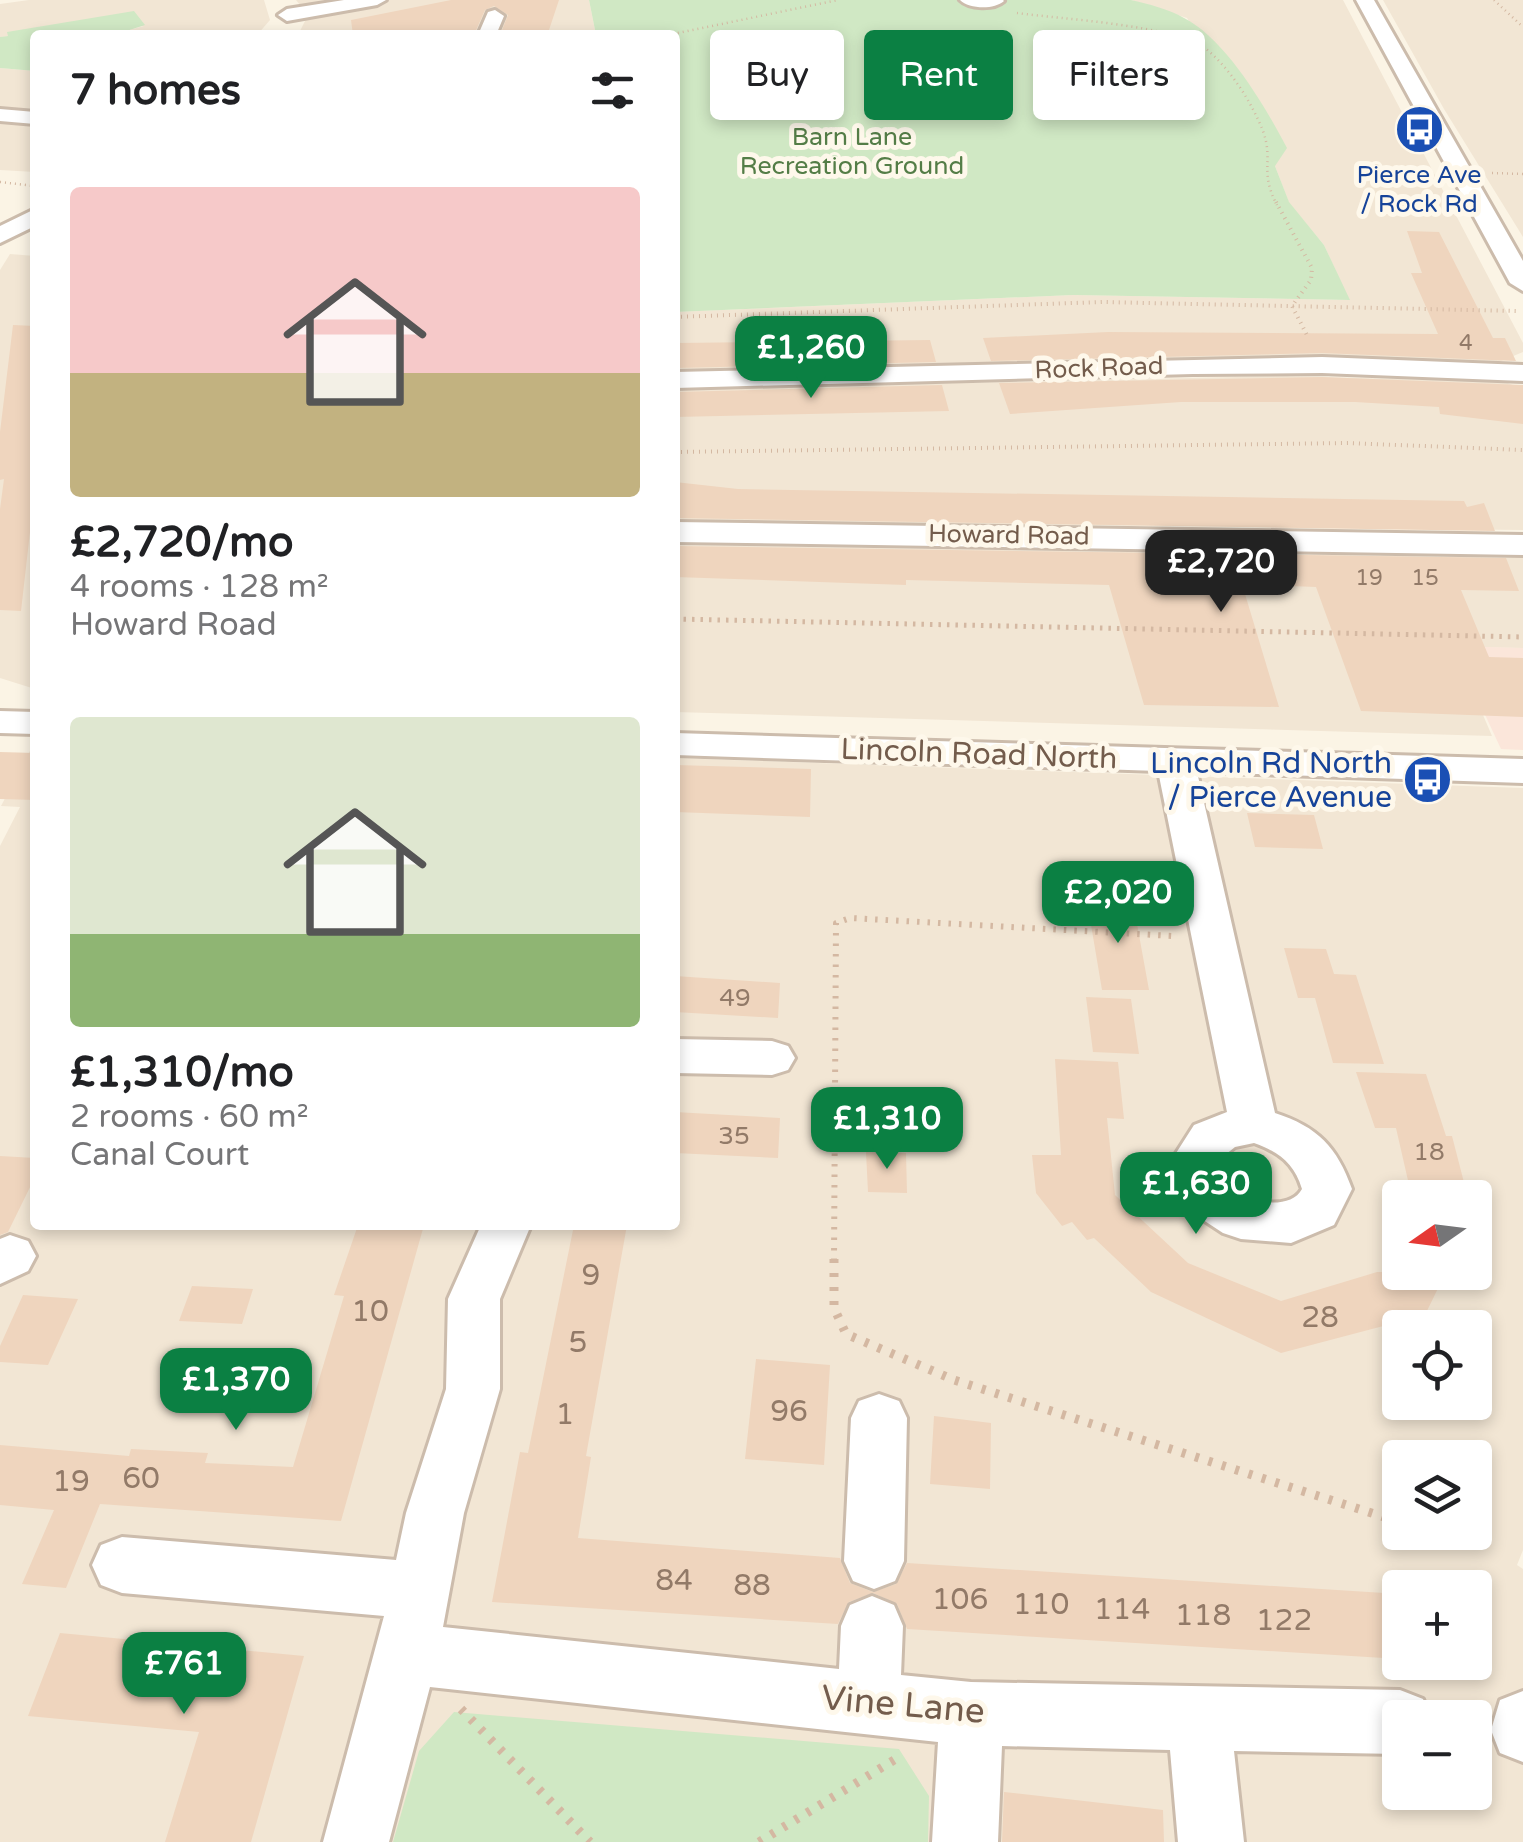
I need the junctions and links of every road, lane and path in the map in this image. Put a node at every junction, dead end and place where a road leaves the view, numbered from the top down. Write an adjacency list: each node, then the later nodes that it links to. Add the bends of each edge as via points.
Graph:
1 (377, 0): 7 (street)
2 (838, 0): 11 (path)
3 (969, 0): 6 (street)
4 (1365, 0): 18 (street)
5 (1494, 0): 9 (path)
6 (995, 2): 19 (path, via 1021,14 1180,37 1216,58 1262,129 1266,182 1312,268)
7 (285, 8)
8 (495, 16): 10 (street)
9 (1523, 27)
10 (488, 30)
11 (680, 33)
12 (0, 115): 13 (street)
13 (30, 118)
14 (0, 182): 15 (path)
15 (30, 185)
16 (30, 219): 17 (street)
17 (1, 235)
18 (1523, 283)
19 (1294, 304): 20 (path); 21 (path, via 1102,302); 22 (path)
20 (1523, 311)
21 (680, 317)
22 (1322, 365): 23 (street, Rock Road); 24 (street, Rock Road)
23 (1523, 373)
24 (680, 380)
25 (1523, 450): 26 (path, via 1348,443)
26 (680, 452)
27 (680, 532): 28 (street, Howard Road)
28 (1523, 545)
29 (680, 619): 30 (path)
30 (1523, 637)
31 (0, 722): 32 (street)
32 (30, 723)
33 (680, 744): 34 (street, Lincoln Road North)
34 (1175, 760): 35 (street, Lincoln Road North); 36 (street)
35 (1523, 771)
36 (1214, 938): 39 (street); 42 (path, via 850,918 836,923 834,1308 846,1334 954,1380)
37 (680, 1056): 38 (street)
38 (772, 1058)
39 (1254, 1125)
40 (504, 1230): 45 (street, via 474,1298 473,1389)
41 (878, 1418): 43 (street)
42 (1382, 1516)
43 (874, 1561)
44 (122, 1565): 45 (street)
45 (420, 1591): 47 (street)
46 (872, 1626): 48 (street)
47 (407, 1654): 48 (street, Vine Lane); 53 (street); 54 (path)
48 (870, 1704): 49 (street, Vine Lane)
49 (971, 1714): 50 (street, Vine Lane); 56 (street)
50 (1199, 1718): 51 (street, Vine Lane); 57 (street)
51 (1382, 1722)
52 (906, 1753): 55 (path)
53 (356, 1842)
54 (590, 1842)
55 (759, 1842)
56 (964, 1842)
57 (1211, 1842)

